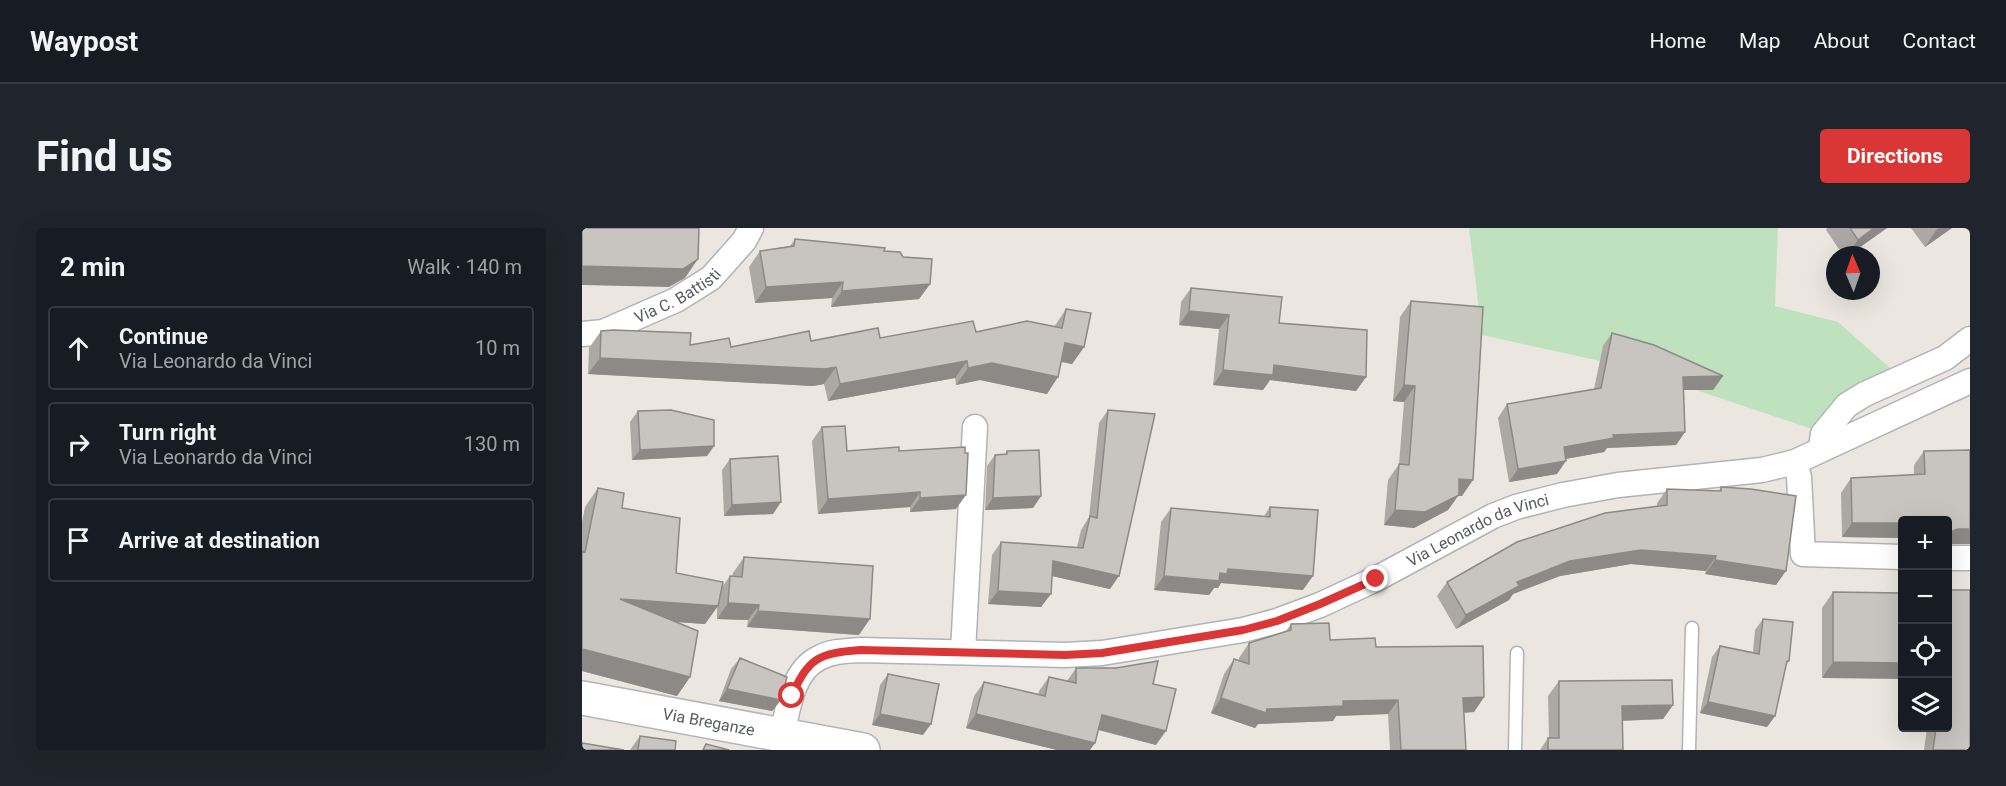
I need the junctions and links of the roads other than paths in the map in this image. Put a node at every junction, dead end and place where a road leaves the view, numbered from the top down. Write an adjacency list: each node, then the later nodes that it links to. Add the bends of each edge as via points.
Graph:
1 (751, 228): 2 (street, Via C. Battisti, via 711,278 676,300 603,332)
2 (582, 334)
3 (1970, 339): 6 (street, via 1945,358 1847,405 1823,434)
4 (1970, 381): 6 (street, Via Leonardo da Vinci)
5 (975, 427): 12 (street)
6 (1821, 448): 7 (street, Via Leonardo da Vinci)
7 (1795, 462): 8 (street, via 1803,554); 12 (street, Via Leonardo da Vinci, via 1762,470 1618,485 1516,507 1376,579 1277,621 1243,630 1102,653)
8 (1898, 557)
9 (1952, 558): 10 (street)
10 (1970, 558)
11 (1692, 628): 18 (lane)
12 (963, 652): 15 (street, Via Leonardo da Vinci, via 860,650 817,658 797,682)
13 (1517, 653): 17 (lane)
14 (582, 698): 15 (main road, Via Breganze)
15 (782, 735): 16 (main road, Via Breganze)
16 (846, 748)
17 (1515, 750)
18 (1689, 750)

